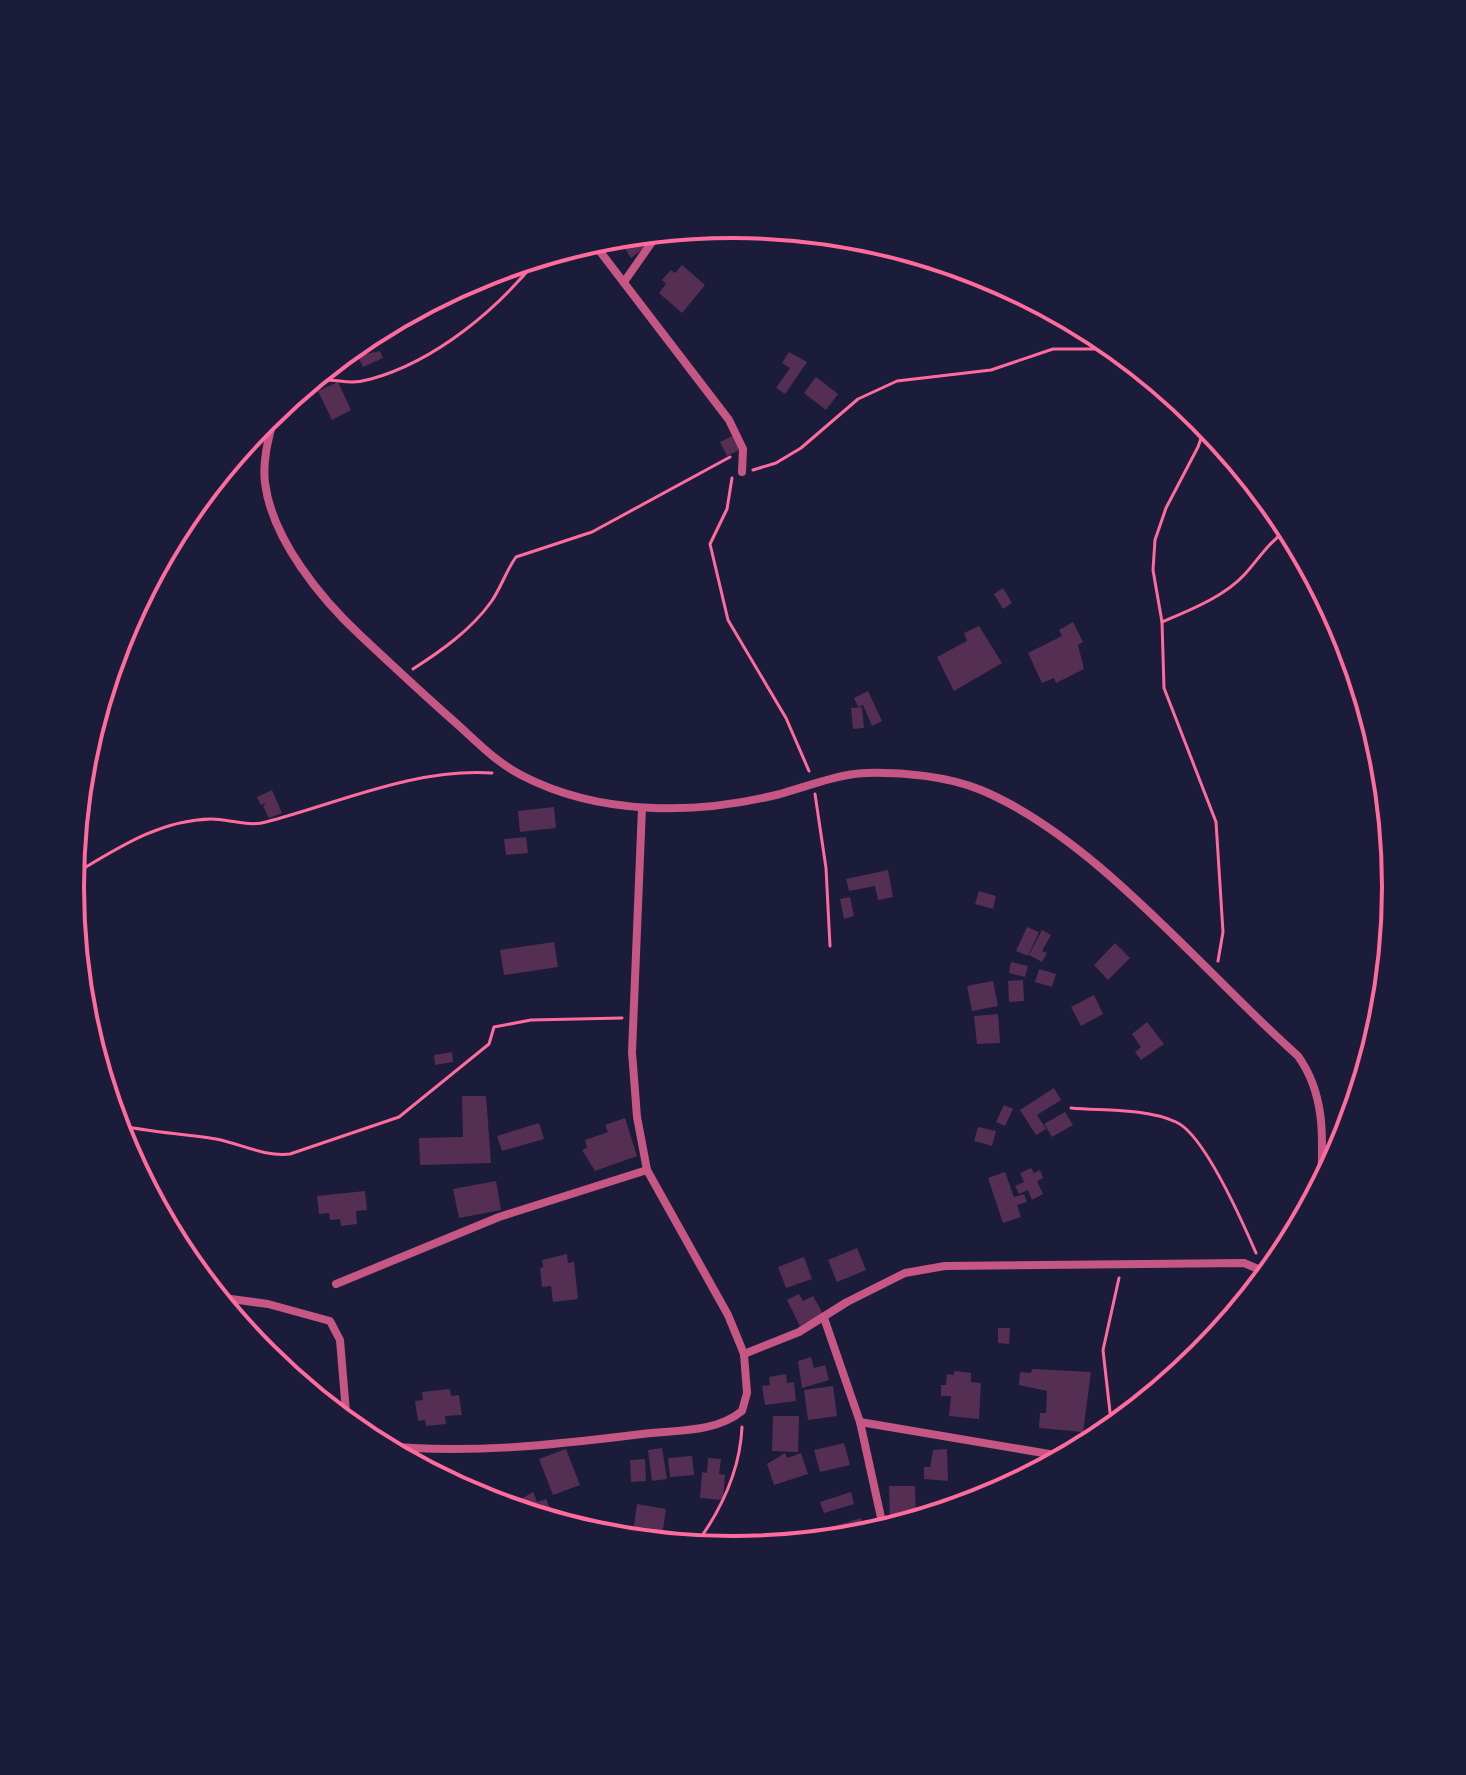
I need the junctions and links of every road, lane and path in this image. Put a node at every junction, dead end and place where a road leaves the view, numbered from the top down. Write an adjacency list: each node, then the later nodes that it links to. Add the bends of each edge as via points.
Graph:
1 (651, 244): 4 (street)
2 (601, 252): 4 (street)
3 (523, 273): 6 (path, via 473,324 418,359 363,381)
4 (624, 282): 9 (street, via 729,420)
5 (1095, 349): 10 (path, via 1053,349 991,370 897,381 858,399 776,463)
6 (330, 380)
7 (271, 433): 13 (street, via 265,484 276,522 343,619)
8 (1200, 437): 12 (path, via 1155,540 1153,570)
9 (743, 449): 10 (street); 13 (path, via 592,532 516,557 478,617)
10 (742, 472): 15 (path, via 733,478 727,509 713,536 713,562 728,620 786,718)
11 (1279, 536): 12 (path, via 1227,588)
12 (1162, 622): 19 (path, via 1164,688 1216,822 1223,932)
13 (403, 676): 16 (street, via 520,775 596,800)
14 (496, 773): 17 (path, via 371,789 262,823 211,819 165,825)
15 (814, 784): 16 (street, via 740,804); 18 (path); 19 (street, via 864,772 933,778 979,789 1026,814 1090,861)
16 (642, 808): 20 (street)
17 (84, 869)
18 (830, 946)
19 (1215, 975): 23 (street, via 1309,1072 1323,1126)
20 (634, 1017): 22 (path, via 531,1020 494,1027 489,1044 399,1117 290,1154 274,1156 216,1139); 24 (street, via 636,1104)
21 (1071, 1108): 25 (path, via 1157,1116 1187,1128)
22 (130, 1128)
23 (1322, 1160)
24 (647, 1170): 28 (street, via 499,1217); 31 (street, via 728,1315)
25 (1262, 1263)
26 (1122, 1267): 27 (street, via 1244,1263); 30 (street, via 945,1266 905,1273); 34 (path, via 1103,1350)
27 (1259, 1268)
28 (336, 1284)
29 (232, 1299): 32 (street, via 330,1321 340,1340)
30 (824, 1318): 31 (street); 35 (street)
31 (744, 1354): 33 (street, via 747,1393)
32 (344, 1406)
33 (742, 1411): 36 (street, via 714,1427 533,1446); 39 (path, via 738,1465 727,1495)
34 (1110, 1415)
35 (860, 1422): 37 (street); 38 (street)
36 (402, 1446)
37 (1050, 1454)
38 (881, 1519)
39 (701, 1535)

